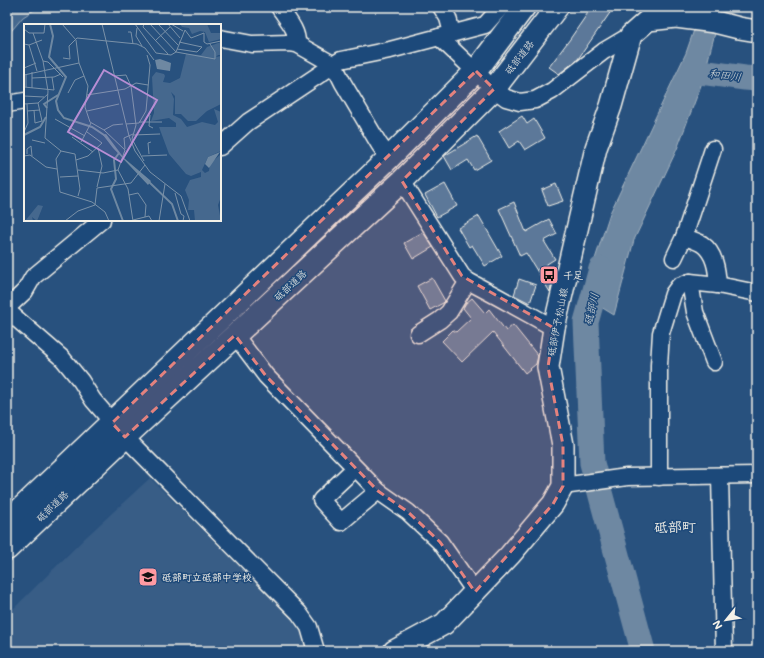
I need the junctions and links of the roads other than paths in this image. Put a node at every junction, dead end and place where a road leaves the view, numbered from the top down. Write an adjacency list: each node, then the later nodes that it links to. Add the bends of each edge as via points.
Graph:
1 (279, 7): 10 (street, via 298,38)
2 (441, 7): 7 (street, via 448,18)
3 (501, 7): 7 (street, via 485,25)
4 (524, 7): 12 (highway, 砥部道路)
5 (557, 7): 13 (highway, 砥部道路)
6 (748, 30): 8 (main road, via 676,16 648,20)
7 (446, 35): 11 (street, via 341,60); 12 (street)
8 (631, 35): 13 (street, via 604,51 552,91 535,100 520,102 506,98); 29 (main road, 砥部伊予松山線, via 596,148)
9 (221, 38): 10 (street, via 252,44)
10 (297, 44): 11 (street)
11 (334, 65): 16 (street, via 248,122); 18 (street, via 342,83)
12 (476, 71): 13 (street); 18 (highway, 砥部道路)
13 (494, 89): 19 (highway, 砥部道路)
14 (24, 101): 15 (street)
15 (7, 104)
16 (221, 146)
17 (713, 149): 21 (street)
18 (389, 158): 33 (highway, 砥部道路)
19 (402, 181): 23 (street, via 462,276); 31 (highway, 砥部道路)
20 (101, 221): 27 (street, via 33,277 24,291)
21 (684, 237): 22 (street); 25 (street, via 702,244 709,252 715,264)
22 (674, 258)
23 (468, 281): 29 (street); 30 (street, via 449,312)
24 (690, 282): 25 (street); 32 (street, via 695,312); 37 (street, via 679,286 673,294 661,333)
25 (718, 285): 26 (street)
26 (757, 293)
27 (7, 308)
28 (7, 312): 33 (street, via 63,359)
29 (554, 328): 38 (main road, 砥部伊予松山線, via 548,367)
30 (418, 334)
31 (236, 335): 33 (highway, 砥部道路); 34 (street, via 266,376)
32 (714, 362)
33 (118, 430): 40 (highway, 砥部道路); 41 (highway, 砥部道路); 43 (street, via 299,613 309,627)
34 (355, 468): 39 (street); 39 (street, via 321,500 341,522)
35 (757, 475): 36 (street)
36 (720, 476): 37 (street); 45 (street)
37 (659, 477): 38 (street, via 627,477)
38 (573, 484): 42 (main road, 砥部伊予松山線)
39 (378, 491): 42 (street, via 408,512 440,542)
40 (7, 522)
41 (7, 549)
42 (475, 592): 44 (main road, 砥部伊予松山線, via 444,624)
43 (316, 651)
44 (394, 651)
45 (724, 651)

